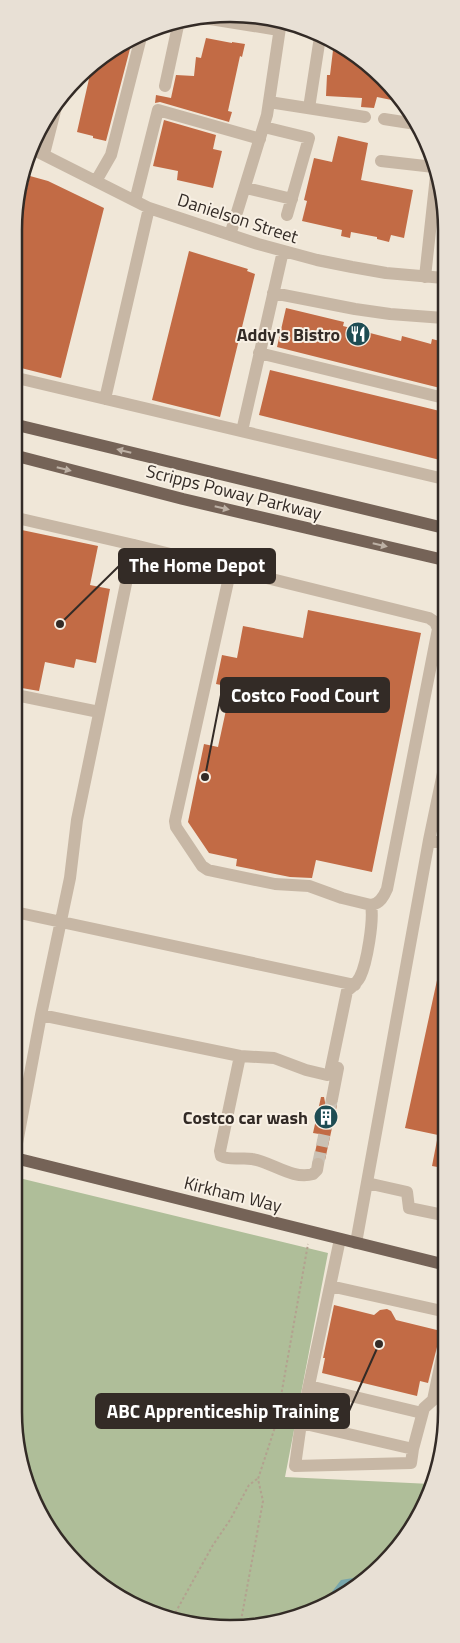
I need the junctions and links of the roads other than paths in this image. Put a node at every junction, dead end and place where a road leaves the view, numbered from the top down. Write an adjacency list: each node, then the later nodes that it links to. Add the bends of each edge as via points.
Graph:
1 (279, 29): 6 (street)
2 (177, 30): 5 (street)
3 (139, 43): 16 (street, via 111,155)
4 (319, 43): 7 (street)
5 (164, 86)
6 (269, 102): 7 (street); 11 (street)
7 (309, 108): 8 (street)
8 (365, 117)
9 (384, 119): 10 (street)
10 (408, 123)
11 (262, 133): 17 (street); 19 (street, via 309,138); 20 (street, via 158,110)
12 (45, 137): 13 (street)
13 (39, 152): 16 (street, Danielson Street)
14 (381, 161): 15 (street)
15 (427, 166)
16 (96, 181): 20 (street, Danielson Street)
17 (246, 188): 19 (street); 23 (street)
18 (434, 192): 25 (street)
19 (292, 198): 22 (street)
20 (135, 201): 21 (street, Danielson Street)
21 (149, 208): 23 (street, Danielson Street); 32 (street)
22 (288, 215)
23 (230, 235): 24 (street, Danielson Street)
24 (283, 251): 25 (street, Danielson Street, via 352,267); 27 (street)
25 (425, 277): 26 (street, Danielson Street)
26 (438, 278)
27 (273, 293): 28 (street, via 354,309); 29 (street)
28 (438, 318)
29 (259, 353): 31 (street); 34 (street)
30 (22, 379): 32 (street)
31 (438, 397)
32 (105, 399): 34 (street)
33 (22, 426): 38 (main road, Scripps Poway Parkway, one-way to 33)
34 (242, 431): 36 (street)
35 (22, 457): 40 (main road, Scripps Poway Parkway, one-way to 40)
36 (438, 478)
37 (22, 519): 39 (street)
38 (438, 527)
39 (134, 545): 41 (street); 43 (street)
40 (438, 559)
41 (231, 568): 47 (street, via 176,827 204,868 275,884 309,886); 47 (street, via 429,618 438,629 387,889 380,901)
42 (22, 696): 43 (street)
43 (99, 712): 49 (street, via 77,820)
44 (438, 810): 45 (street)
45 (429, 840): 46 (street); 58 (street)
46 (438, 842)
47 (371, 905): 50 (street, via 373,919 363,969)
48 (22, 914): 49 (street)
49 (61, 923): 50 (street); 51 (street)
50 (355, 985): 53 (street)
51 (41, 1015): 52 (street); 55 (street)
52 (240, 1056): 53 (street, via 274,1058 306,1070); 57 (street, via 221,1156 253,1159 304,1175 313,1174)
53 (335, 1075): 54 (street)
54 (332, 1099)
55 (22, 1117)
56 (22, 1160): 60 (main road, Kirkham Way)
57 (318, 1164)
58 (367, 1183): 59 (street, via 407,1192 409,1208); 61 (street)
59 (438, 1214)
60 (340, 1239): 61 (main road, Kirkham Way); 63 (street)
61 (356, 1243): 62 (main road, Kirkham Way)
62 (438, 1263)
63 (330, 1286): 64 (street); 66 (street)
64 (438, 1310)
65 (438, 1374): 67 (street, via 432,1400)
66 (309, 1386): 67 (street); 68 (street)
67 (422, 1413): 69 (street)
68 (301, 1423): 69 (street); 69 (street, via 295,1466 411,1464)
69 (413, 1449)

